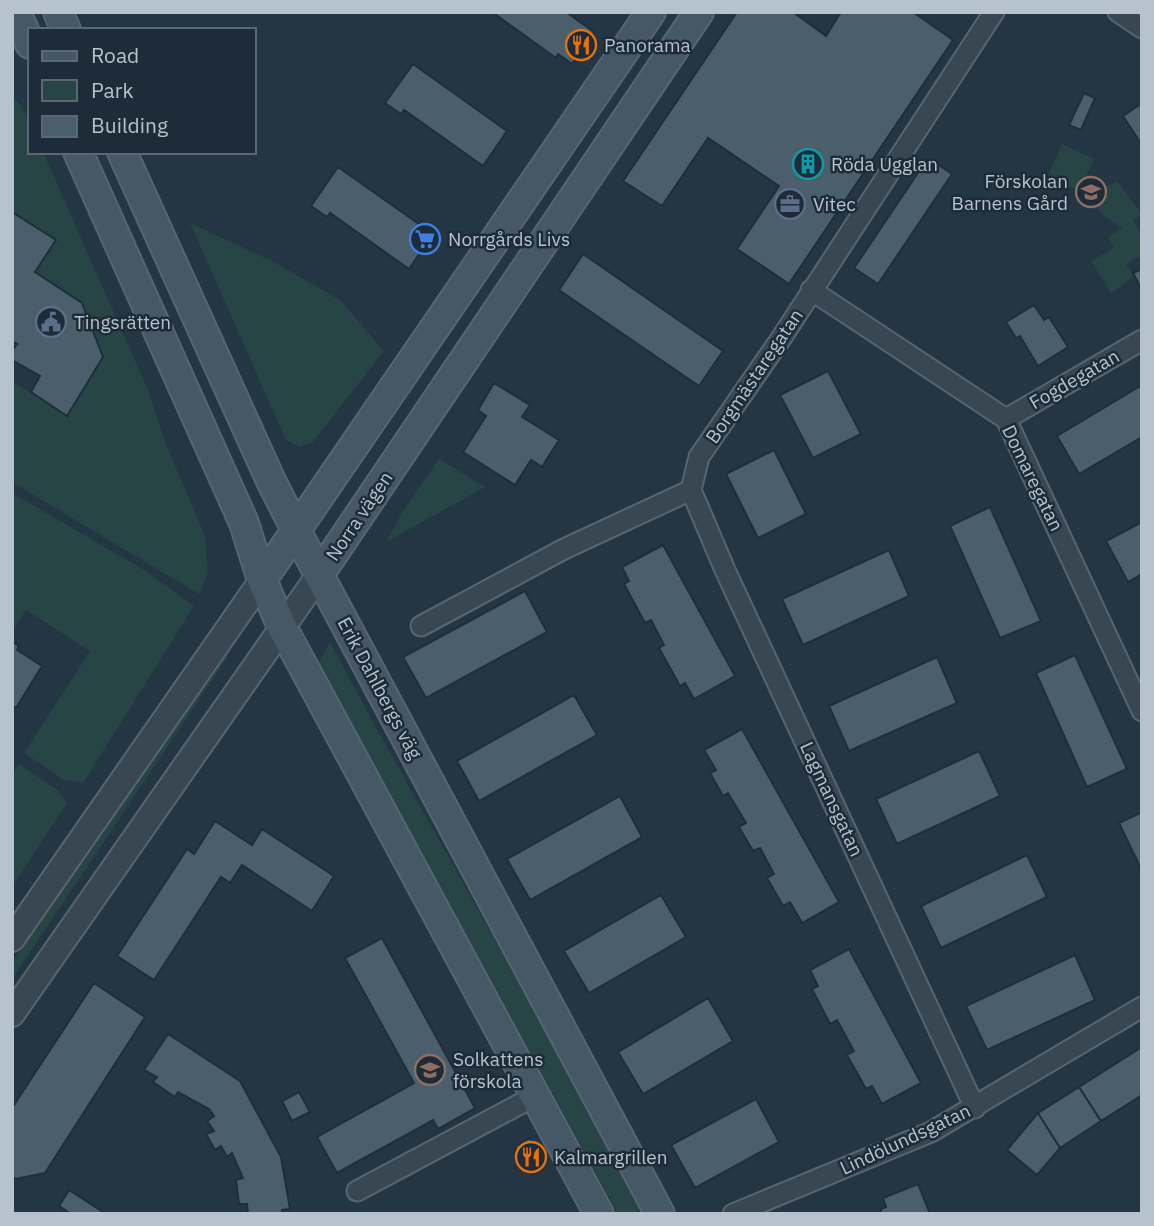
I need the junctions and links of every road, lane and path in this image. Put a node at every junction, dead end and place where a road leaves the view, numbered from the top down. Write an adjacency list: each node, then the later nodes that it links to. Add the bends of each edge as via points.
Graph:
1 (16, 12): 9 (main road)
2 (58, 12): 7 (main road)
3 (651, 12): 16 (main road)
4 (993, 12): 12 (street, Borgmästaregatan)
5 (1118, 12): 8 (street)
6 (689, 16): 17 (main road, Norra vägen)
7 (65, 28)
8 (1142, 28)
9 (28, 39)
10 (79, 154): 18 (main road, via 244,523)
11 (122, 154): 16 (main road, Erik Dahlbergs väg)
12 (811, 290): 14 (street, Domaregatan); 15 (street, Borgmästaregatan, via 699,457)
13 (1142, 340): 14 (street, Fogdegatan)
14 (1006, 419): 21 (street, Domaregatan)
15 (691, 490): 20 (street, via 564,549); 26 (street, Lagmansgatan)
16 (296, 529): 17 (main road, Erik Dahlbergs väg); 18 (main road)
17 (319, 575): 19 (street, Norra vägen); 29 (main road, Erik Dahlbergs väg)
18 (262, 580): 19 (main road); 22 (street)
19 (282, 626): 24 (street, Norra vägen); 25 (main road)
20 (421, 626)
21 (1142, 711)
22 (12, 939)
23 (1142, 1007): 26 (street, Lindölundsgatan)
24 (12, 1014)
25 (536, 1096): 27 (street); 28 (main road)
26 (975, 1108): 30 (street, Lindölundsgatan, via 931,1132)
27 (357, 1191)
28 (599, 1214)
29 (660, 1214)
30 (733, 1214)

